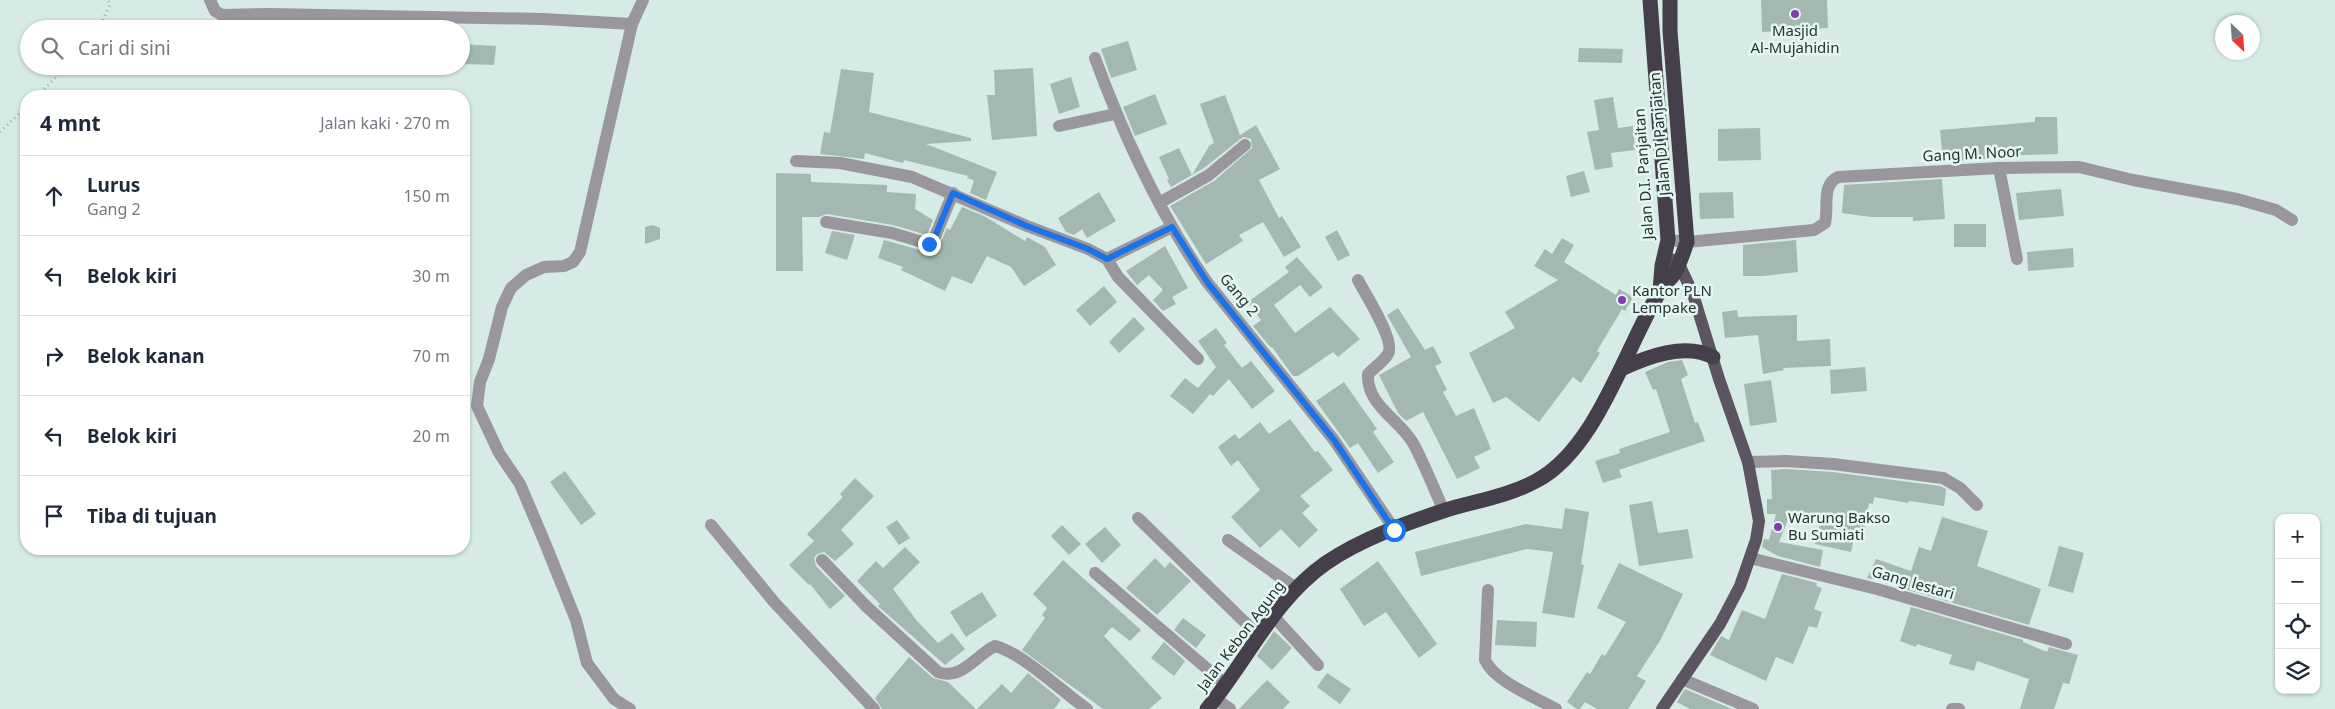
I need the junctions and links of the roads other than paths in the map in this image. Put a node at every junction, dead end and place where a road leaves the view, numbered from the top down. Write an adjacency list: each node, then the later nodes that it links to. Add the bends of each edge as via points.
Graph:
1 (210, 0): 5 (street, via 215,11 222,15 526,19)
2 (643, 0): 5 (street)
3 (1650, 0): 17 (highway, Jalan D.I. Panjaitan)
4 (1670, 0): 18 (highway, Jalan DI Panjaitan)
5 (632, 24): 47 (street, via 580,252 573,262 544,267 526,275 511,288 502,307 490,359 480,382 477,406 499,453 520,484 546,543 576,620 587,663 614,699)
6 (1095, 58): 7 (street, Gang 2)
7 (1115, 114): 8 (street); 13 (street, Gang 2)
8 (1059, 126)
9 (1245, 145): 13 (street, via 1209,175)
10 (796, 161): 12 (street, via 840,163 912,177)
11 (1999, 168): 14 (street, Gang M. Noor, via 2079,167 2238,199 2276,210); 18 (street, Gang M. Noor, via 1838,177 1828,186 1825,223 1814,230); 21 (street)
12 (953, 193): 15 (street, via 929,244 892,233); 20 (street)
13 (1159, 203): 16 (street, Gang 2)
14 (2292, 220)
15 (826, 222)
16 (1172, 227): 20 (street); 33 (street, Gang 2, via 1207,282 1334,440)
17 (1668, 240): 18 (street); 19 (highway, Jalan D.I. Panjaitan)
18 (1686, 242): 22 (highway, Jalan DI Panjaitan)
19 (1664, 255): 22 (main road); 24 (highway, Jalan D.I. Panjaitan)
20 (1107, 259): 26 (street, via 1118,277)
21 (2017, 259)
22 (1679, 264): 24 (highway, Jalan DI Panjaitan); 25 (main road, via 1693,294)
23 (1358, 280): 30 (street, via 1383,326 1390,348 1368,374 1367,384 1382,410 1407,434)
24 (1660, 290): 27 (highway, Jalan Kebon Agung)
25 (1713, 357): 27 (highway, via 1677,352); 28 (main road)
26 (1198, 359)
27 (1621, 369): 30 (highway, Jalan Kebon Agung, via 1580,442 1561,464 1537,481 1508,493)
28 (1748, 462): 29 (street, via 1833,464 1944,478); 35 (main road, via 1759,521)
29 (1977, 505)
30 (1444, 511): 33 (highway, Jalan Kebon Agung)
31 (1138, 518): 41 (street)
32 (711, 525): 48 (street, via 774,602)
33 (1394, 530): 38 (highway, Jalan Kebon Agung, via 1346,550 1324,564)
34 (1228, 540): 38 (street)
35 (1750, 558): 42 (street, Gang lestari, via 1895,594); 44 (main road, via 1720,624)
36 (822, 560): 49 (street, via 867,607 938,672 946,675 962,671 986,650 995,646 1004,648)
37 (1095, 573): 45 (street)
38 (1297, 589): 40 (highway, Jalan Kebon Agung)
39 (1488, 590): 51 (street, via 1485,660 1488,666 1497,676)
40 (1274, 617): 41 (highway, Jalan Kebon Agung); 43 (street)
41 (1259, 636): 45 (highway, Jalan Kebon Agung)
42 (2066, 644)
43 (1318, 665)
44 (1682, 679): 52 (main road); 53 (street)
45 (1225, 684): 46 (highway, Jalan Kebon Agung)
46 (1212, 704): 50 (street)
47 (630, 709)
48 (874, 709)
49 (1087, 709)
50 (1230, 709)
51 (1556, 709)
52 (1662, 709)
53 (1753, 709)
54 (1952, 709): 55 (street)
55 (1959, 709)

